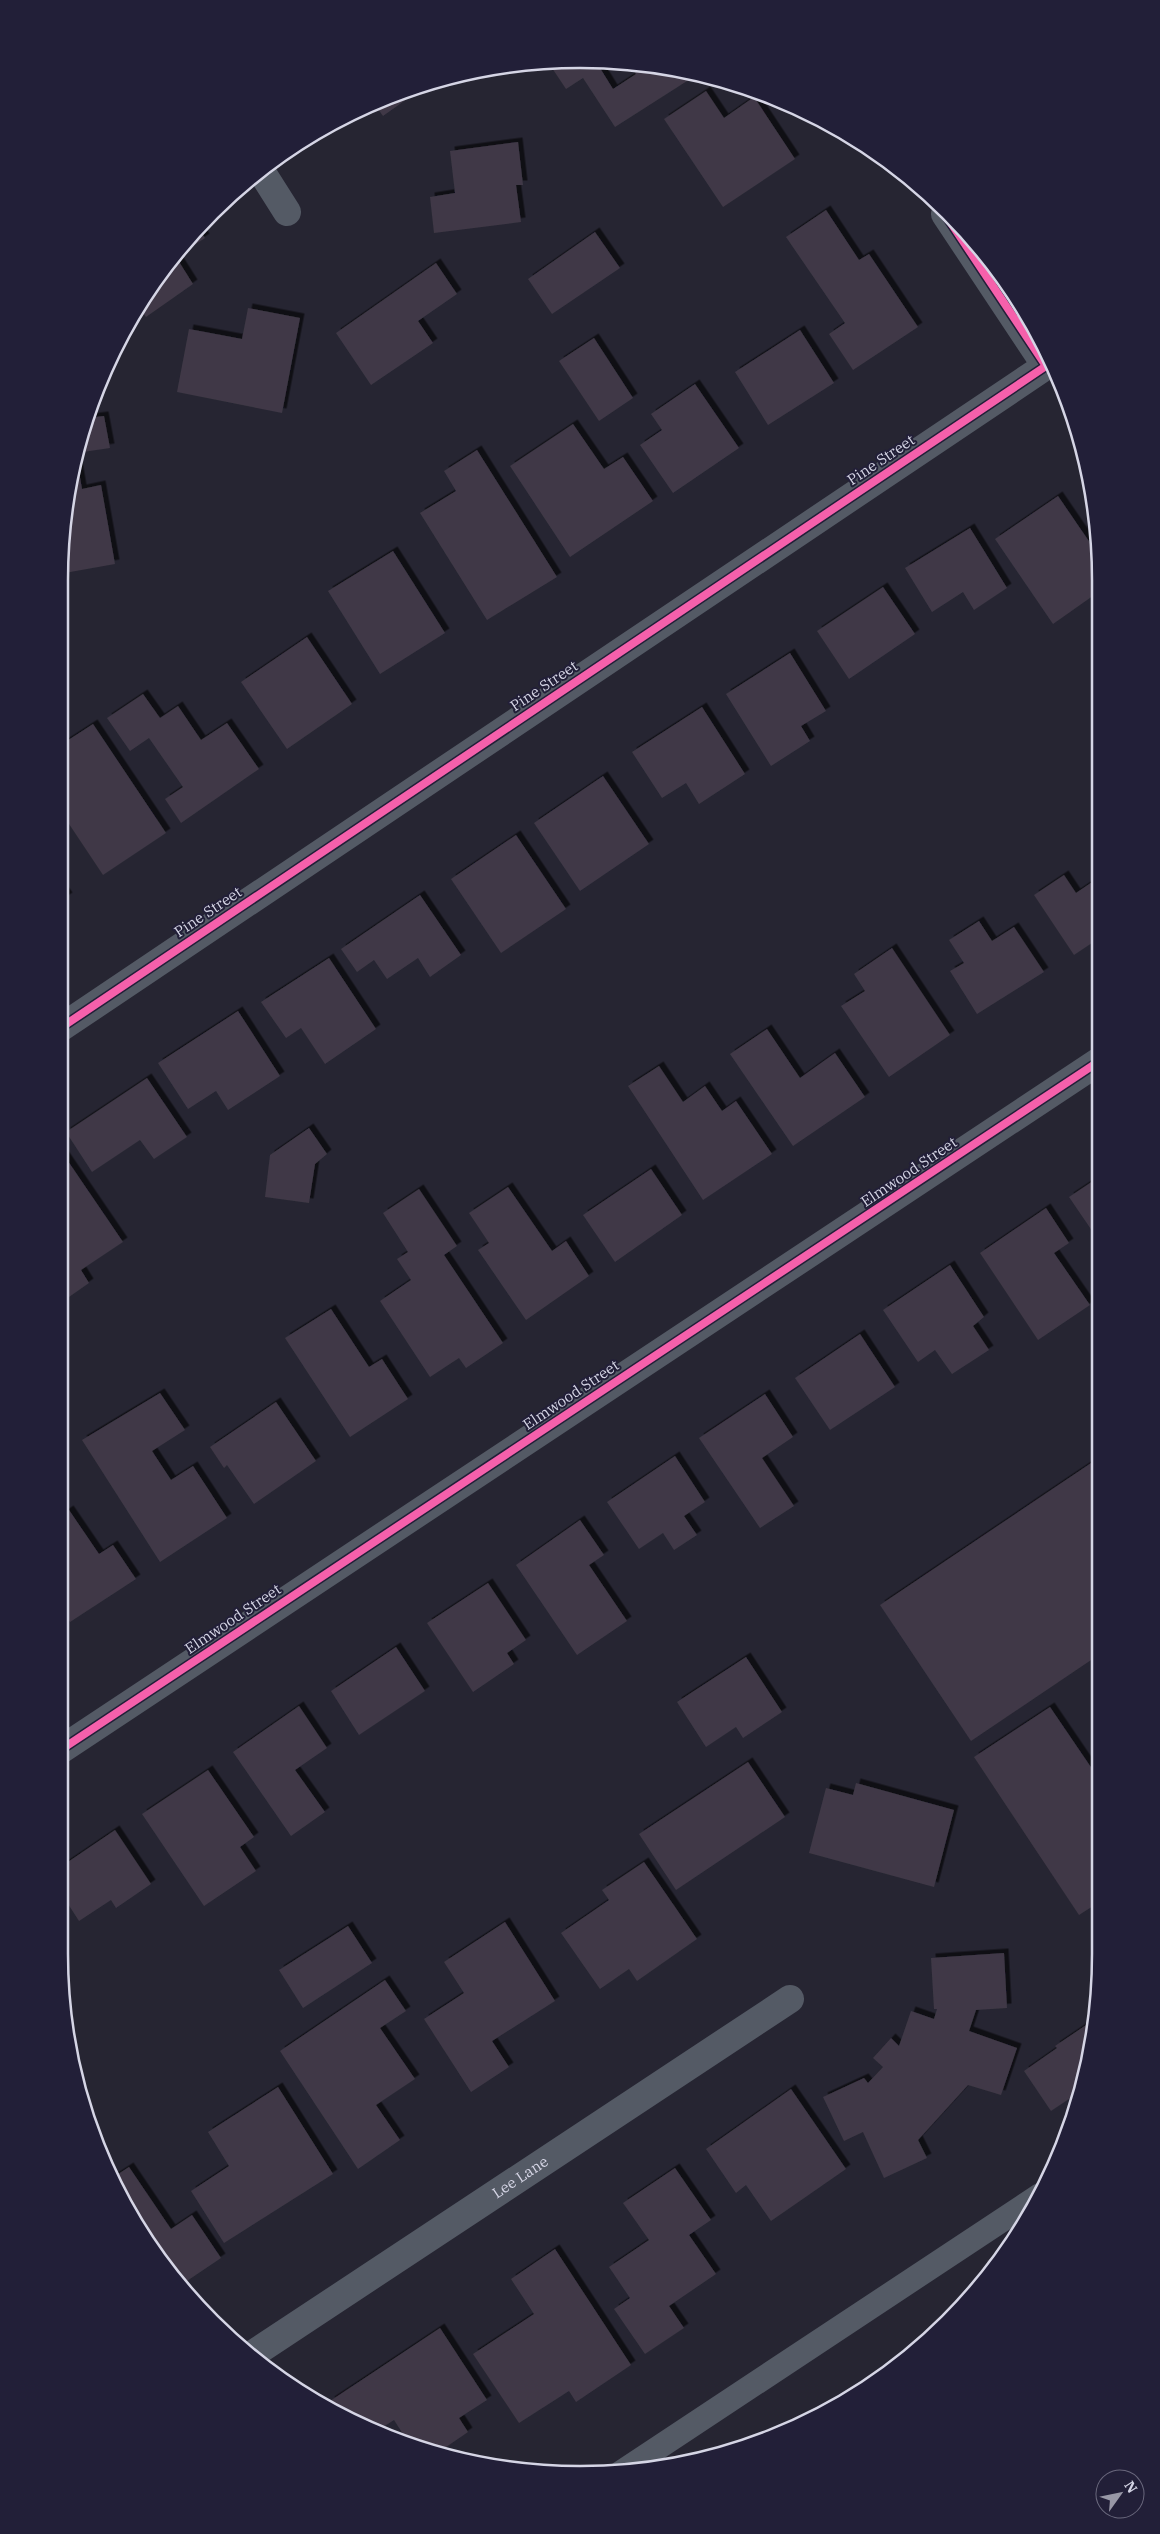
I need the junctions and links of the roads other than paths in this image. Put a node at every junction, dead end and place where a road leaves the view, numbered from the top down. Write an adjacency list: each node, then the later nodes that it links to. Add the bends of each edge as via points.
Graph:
1 (264, 176): 2 (street)
2 (287, 212)
3 (960, 237): 4 (street, Pine Street)
4 (1045, 364)
5 (1046, 366): 6 (street, Pine Street)
6 (68, 1023)
7 (1092, 1066): 8 (street, Elmwood Street)
8 (68, 1745)
9 (790, 1999): 11 (street, Lee Lane)
10 (1029, 2202): 12 (lane)
11 (257, 2352)
12 (635, 2463)

